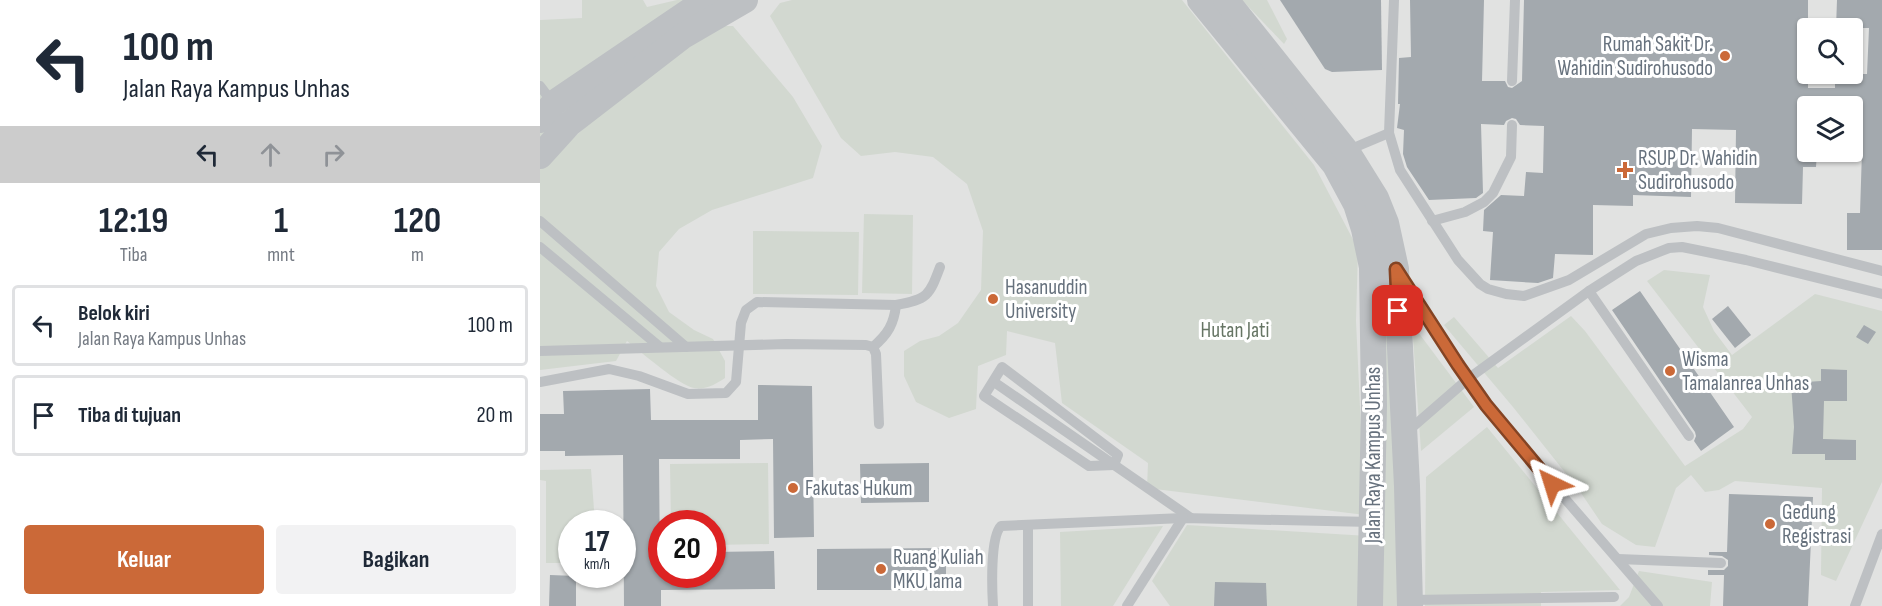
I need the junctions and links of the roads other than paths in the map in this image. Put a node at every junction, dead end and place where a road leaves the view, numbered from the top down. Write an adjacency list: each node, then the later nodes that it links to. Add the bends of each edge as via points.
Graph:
1 (706, 0): 8 (street)
2 (745, 0): 12 (street, via 683,36 569,124)
3 (1200, 0): 35 (street, Jalan Raya Kampus Unhas, via 1335,165 1356,204 1372,267)
4 (1226, 0): 11 (street, Jalan Raya Kampus Unhas)
5 (1394, 0): 10 (lane)
6 (1515, 0): 7 (lane)
7 (1512, 81)
8 (544, 103)
9 (1512, 125): 14 (lane, via 1510,157 1494,193 1465,212)
10 (1389, 133): 11 (lane); 14 (lane, via 1400,170)
11 (1348, 153): 17 (street, Jalan Raya Kampus Unhas, via 1376,198)
12 (540, 156)
13 (540, 221): 24 (lane)
14 (1432, 221): 18 (lane, via 1480,284 1515,296 1569,280 1646,234 1697,226 1718,228)
15 (540, 248): 23 (lane)
16 (940, 267): 21 (lane, via 931,291 915,302)
17 (1396, 269): 27 (lane); 31 (street, Jalan Raya Kampus Unhas)
18 (1882, 271)
19 (1589, 291): 20 (lane, via 1651,254 1682,247); 27 (lane); 32 (lane)
20 (1882, 294)
21 (896, 305): 22 (lane, via 757,302 746,310); 25 (lane, via 894,322)
22 (739, 346): 24 (lane); 25 (lane); 28 (lane, via 736,382 726,393 688,394 609,369)
23 (660, 347): 24 (lane); 26 (lane)
24 (686, 347)
25 (873, 347): 30 (lane)
26 (540, 351)
27 (1469, 378): 31 (lane); 38 (lane, via 1521,448)
28 (540, 382)
29 (994, 382): 33 (lane); 33 (lane, via 984,396 1089,466); 33 (lane, via 1002,367 1118,454)
30 (879, 424)
31 (1404, 434): 41 (street, Jalan Raya Kampus Unhas)
32 (1689, 436)
33 (1113, 465): 34 (lane)
34 (1187, 518): 35 (lane); 36 (lane); 45 (lane)
35 (1372, 522): 40 (street, Jalan Raya Kampus Unhas)
36 (1028, 525): 43 (lane, via 1001,526 996,531); 44 (lane)
37 (1882, 534): 47 (lane)
38 (1618, 559): 39 (lane); 46 (lane)
39 (1720, 563)
40 (1371, 594): 41 (street)
41 (1410, 597): 42 (lane)
42 (1614, 597)
43 (993, 606)
44 (1028, 606)
45 (1127, 606)
46 (1658, 606)
47 (1855, 606)

